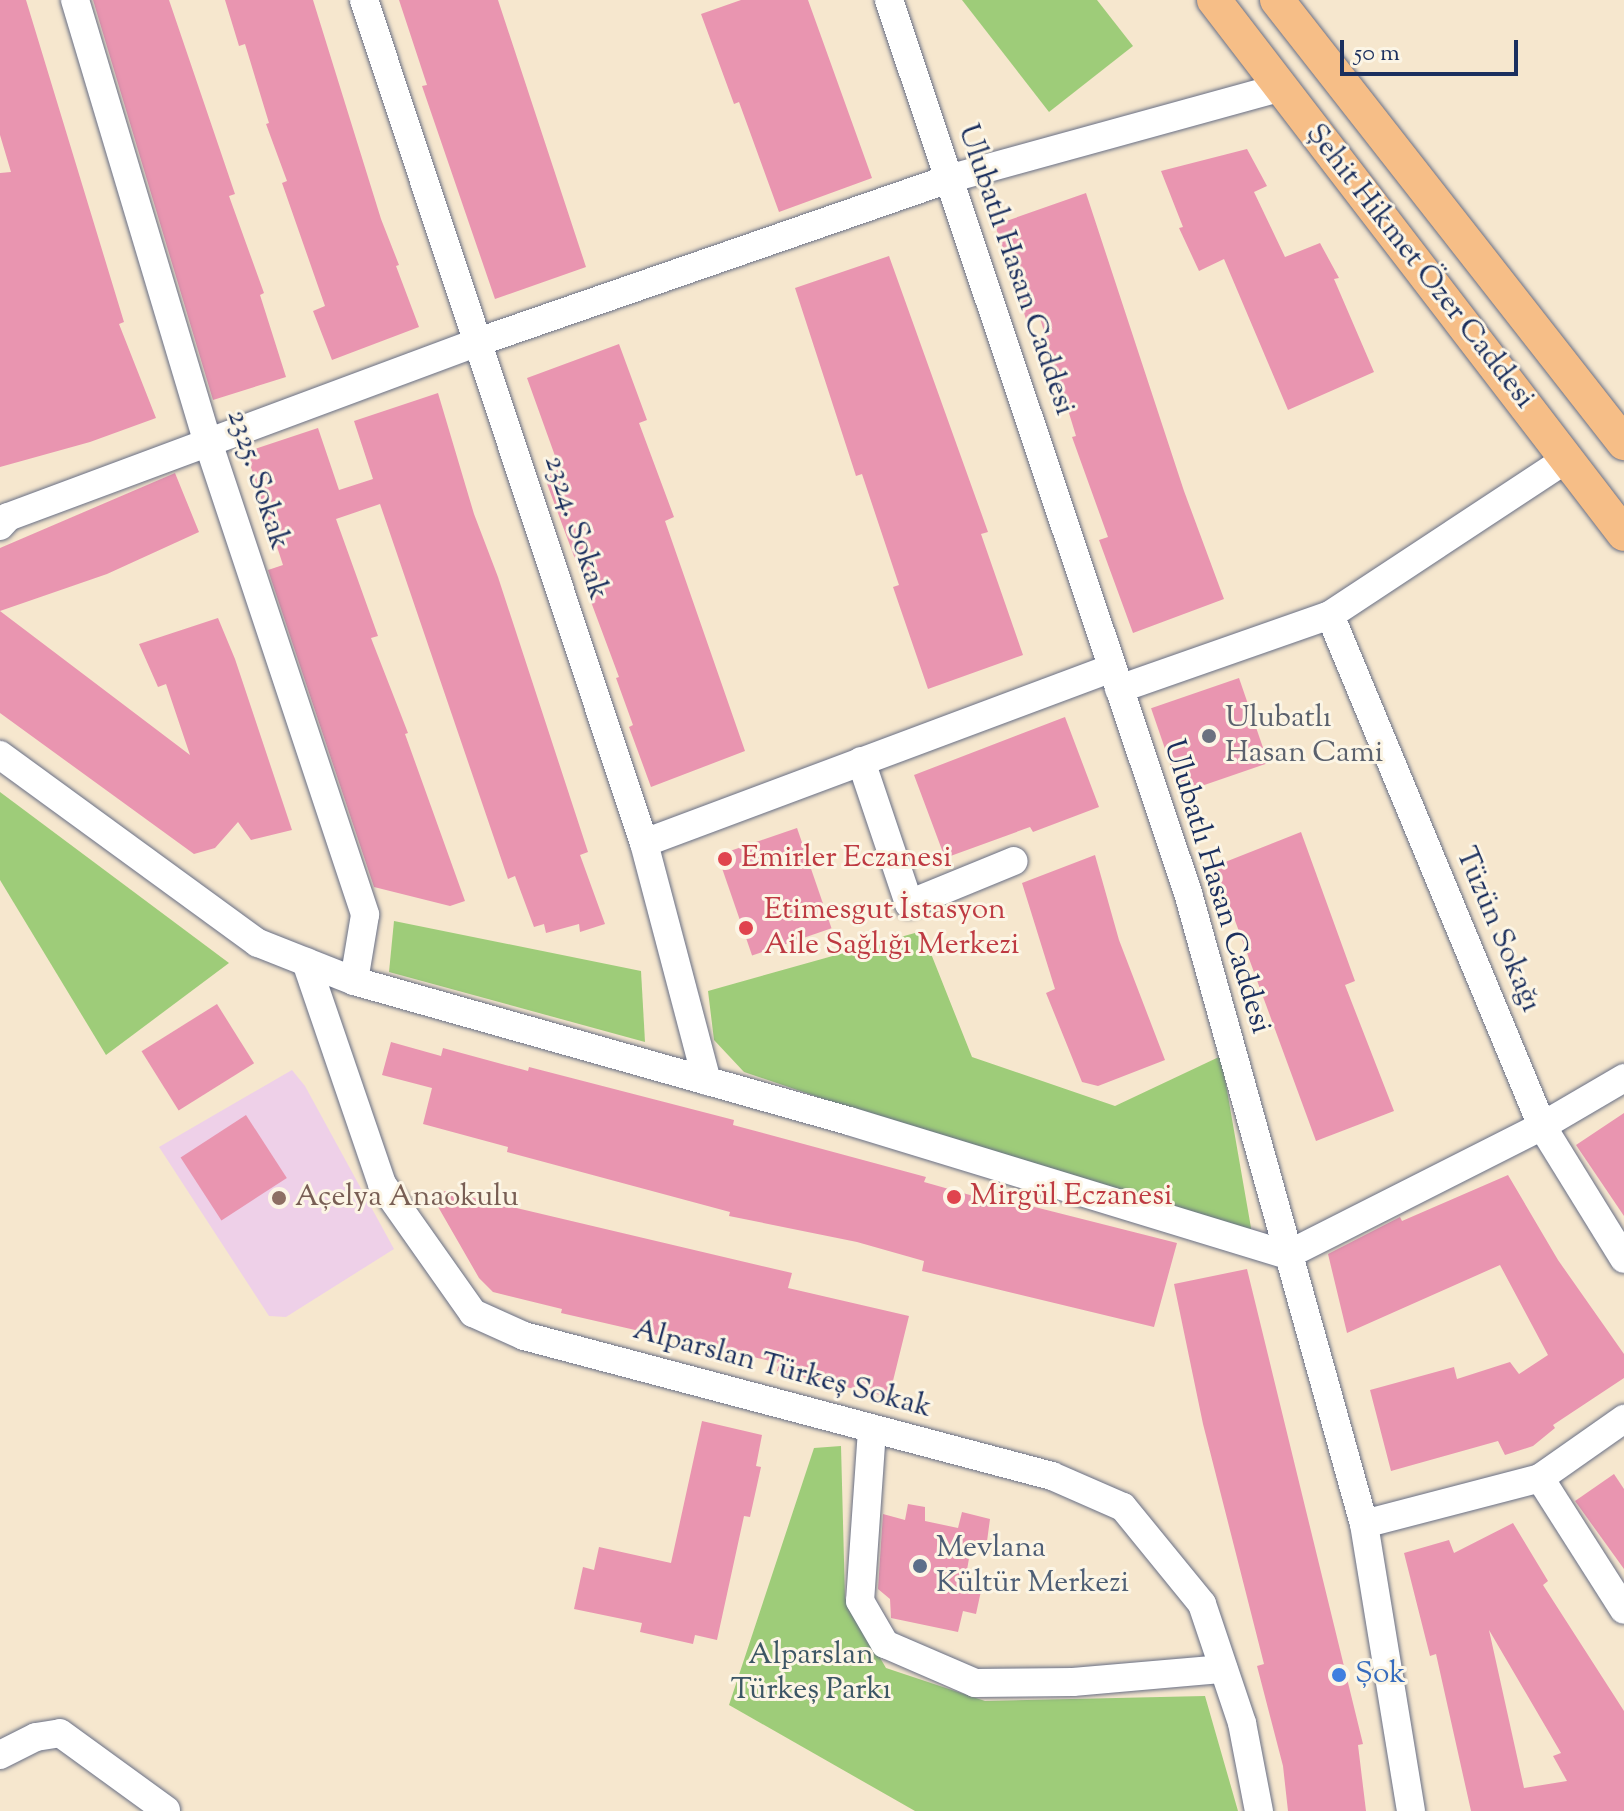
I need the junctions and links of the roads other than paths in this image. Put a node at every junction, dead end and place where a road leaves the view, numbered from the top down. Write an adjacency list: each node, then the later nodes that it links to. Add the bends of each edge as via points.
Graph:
1 (75, 0): 10 (street, 2325. Sokak)
2 (364, 0): 8 (street, 2324. Sokak)
3 (889, 0): 7 (street, Ulubatlı Hasan Caddesi)
4 (1214, 0): 6 (main road, Şehit Hikmet Özer Caddesi)
5 (1277, 0): 9 (main road, Şehit Hikmet Özer Caddesi)
6 (1281, 87): 7 (street); 11 (main road, Şehit Hikmet Özer Caddesi)
7 (948, 179): 8 (street); 15 (street, Ulubatlı Hasan Caddesi)
8 (478, 342): 10 (street); 18 (street, 2324. Sokak)
9 (1622, 437)
10 (208, 442): 12 (street); 21 (street, 2325. Sokak, via 365,915)
11 (1567, 459): 13 (main road, Şehit Hikmet Özer Caddesi); 14 (street)
12 (3, 516)
13 (1624, 534)
14 (1330, 615): 15 (street); 24 (street, Tüzün Sokağı)
15 (1116, 678): 17 (street); 25 (street, Ulubatlı Hasan Caddesi, via 1188,893)
16 (0, 755): 20 (street, via 258,943)
17 (861, 761): 18 (street); 19 (street, via 909,904)
18 (644, 843): 23 (street, 2324. Sokak)
19 (1014, 861)
20 (306, 962): 21 (street); 28 (street, Alparslan Türkeş Sokak, via 382,1184 473,1313 524,1336)
21 (354, 981): 23 (street)
22 (1624, 1078): 24 (street)
23 (707, 1081): 25 (street)
24 (1542, 1126): 25 (street); 26 (street, Tüzün Sokağı)
25 (1287, 1255): 30 (street, Ulubatlı Hasan Caddesi)
26 (1624, 1259)
27 (1624, 1419): 29 (street)
28 (872, 1430): 32 (street, Alparslan Türkeş Sokak, via 1052,1476 1123,1507 1202,1604); 32 (street, via 860,1601 885,1644 975,1683 1073,1682)
29 (1540, 1478): 30 (street); 31 (street)
30 (1364, 1524): 36 (street, Ulubatlı Hasan Caddesi)
31 (1624, 1610)
32 (1223, 1669): 35 (street, Alparslan Türkeş Sokak, via 1242,1723)
33 (0, 1755): 34 (street, via 36,1737 60,1733)
34 (166, 1810)
35 (1259, 1811)
36 (1411, 1811)

